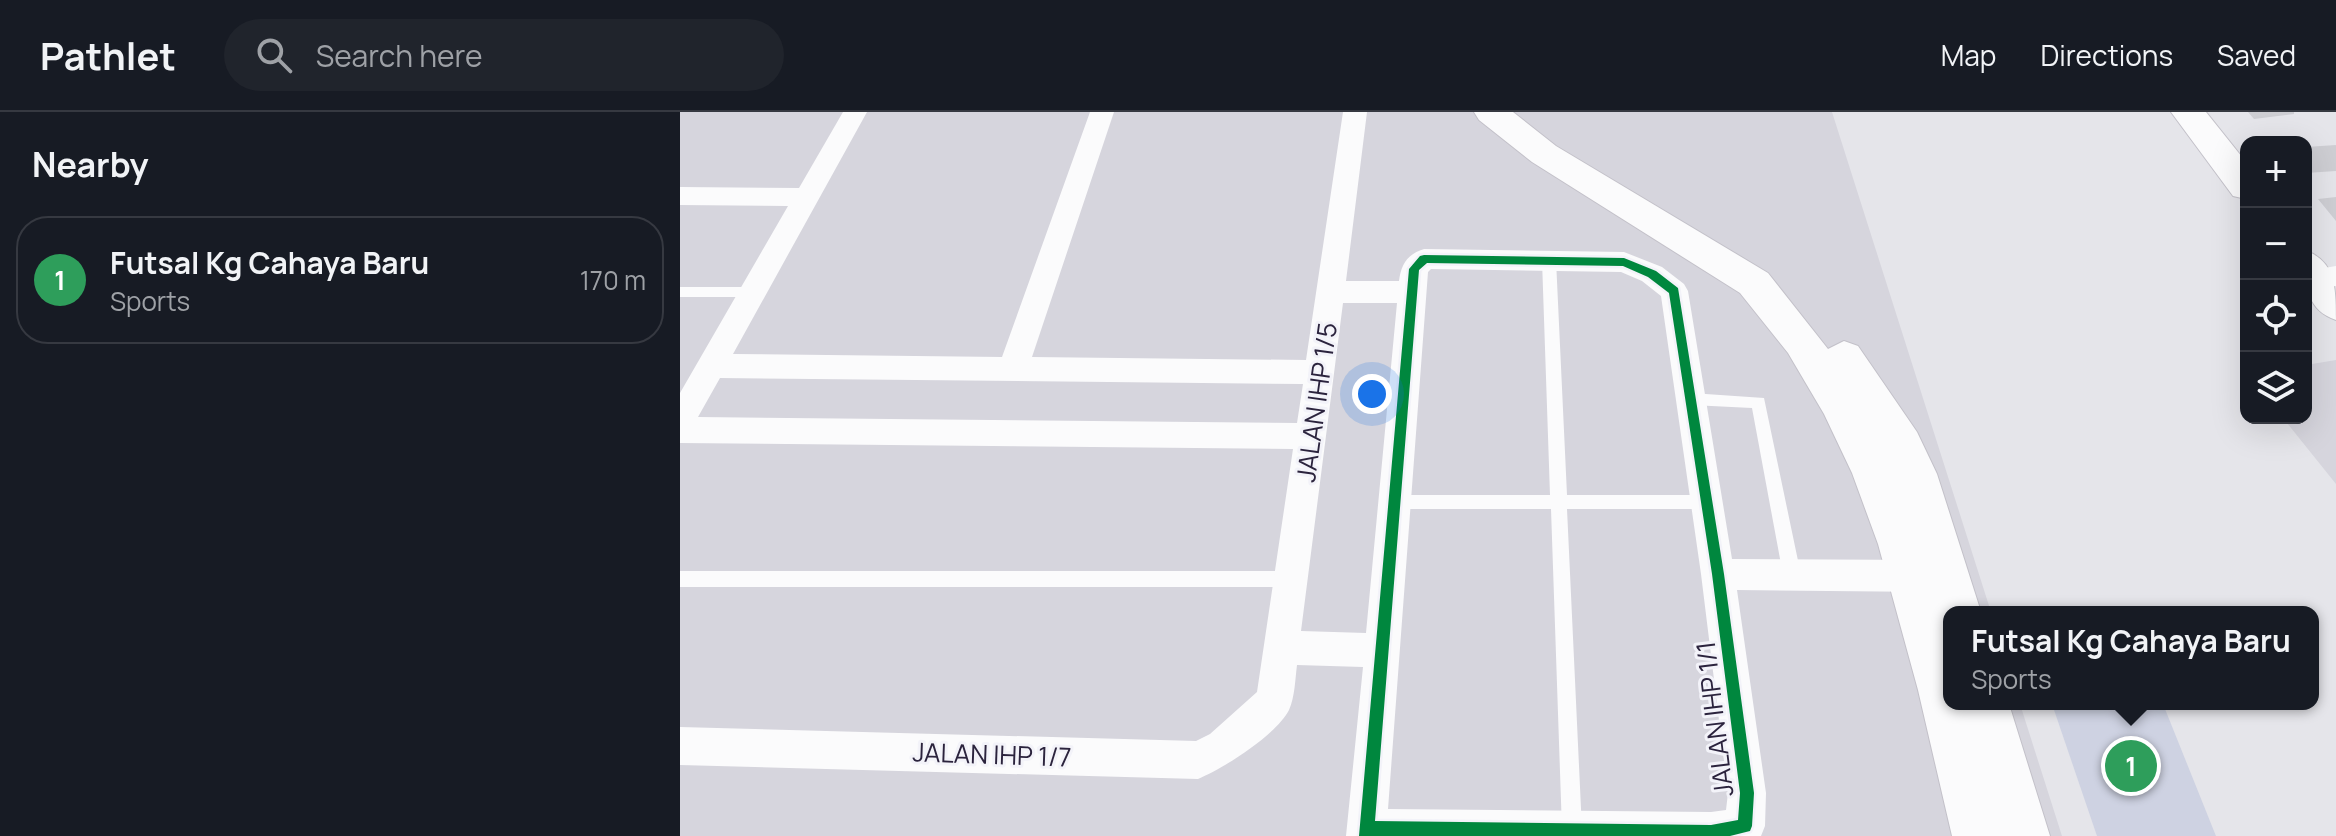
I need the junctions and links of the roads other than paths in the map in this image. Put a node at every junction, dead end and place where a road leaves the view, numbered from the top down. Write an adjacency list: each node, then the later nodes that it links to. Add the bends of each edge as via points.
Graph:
1 (855, 112): 9 (street)
2 (1102, 112): 16 (street)
3 (1355, 112): 13 (street, JALAN IHP 1/5)
4 (1491, 112): 29 (street, via 1544,154 1754,283 1772,302 1849,419)
5 (1526, 112): 29 (street, via 1567,145 1761,259 1799,294 1902,445 1931,518)
6 (2188, 112): 7 (street)
7 (2240, 179)
8 (680, 196): 9 (street)
9 (807, 197): 12 (street)
10 (1549, 260): 14 (street, via 1424,259 1414,269); 18 (street, JALAN IHP 1/1, via 1624,262 1674,291); 23 (lane)
11 (680, 292): 12 (lane)
12 (753, 292): 15 (street)
13 (1331, 292): 14 (street); 17 (street, JALAN IHP 1/5)
14 (1412, 292): 22 (street)
15 (711, 366): 16 (street); 19 (street)
16 (1013, 369): 17 (street)
17 (1320, 372): 21 (street, JALAN IHP 1/5)
18 (1691, 399): 24 (street, JALAN IHP 1/1); 26 (lane, via 1759,402)
19 (680, 421)
20 (680, 430): 21 (street)
21 (1312, 436): 28 (street, JALAN IHP 1/5)
22 (1394, 502): 23 (lane); 32 (street)
23 (1558, 502): 24 (lane); 37 (lane)
24 (1707, 502): 25 (street, JALAN IHP 1/1)
25 (1718, 574): 26 (street); 37 (street, JALAN IHP 1/1, via 1747,793 1745,826 1711,832)
26 (1792, 575): 29 (street)
27 (680, 579): 28 (lane)
28 (1292, 579): 31 (street, JALAN IHP 1/5)
29 (1939, 588): 30 (street)
30 (1943, 613)
31 (1283, 648): 32 (street); 33 (street, JALAN IHP 1/5)
32 (1381, 650): 38 (street)
33 (1277, 692): 36 (street, JALAN IHP 1/7, via 1274,701 1223,747 1198,760)
34 (1959, 710): 39 (street)
35 (1986, 710): 40 (street)
36 (680, 746)
37 (1572, 831): 38 (street, JALAN IHP 1/1)
38 (1366, 832)
39 (1979, 836)
40 (2023, 836)

